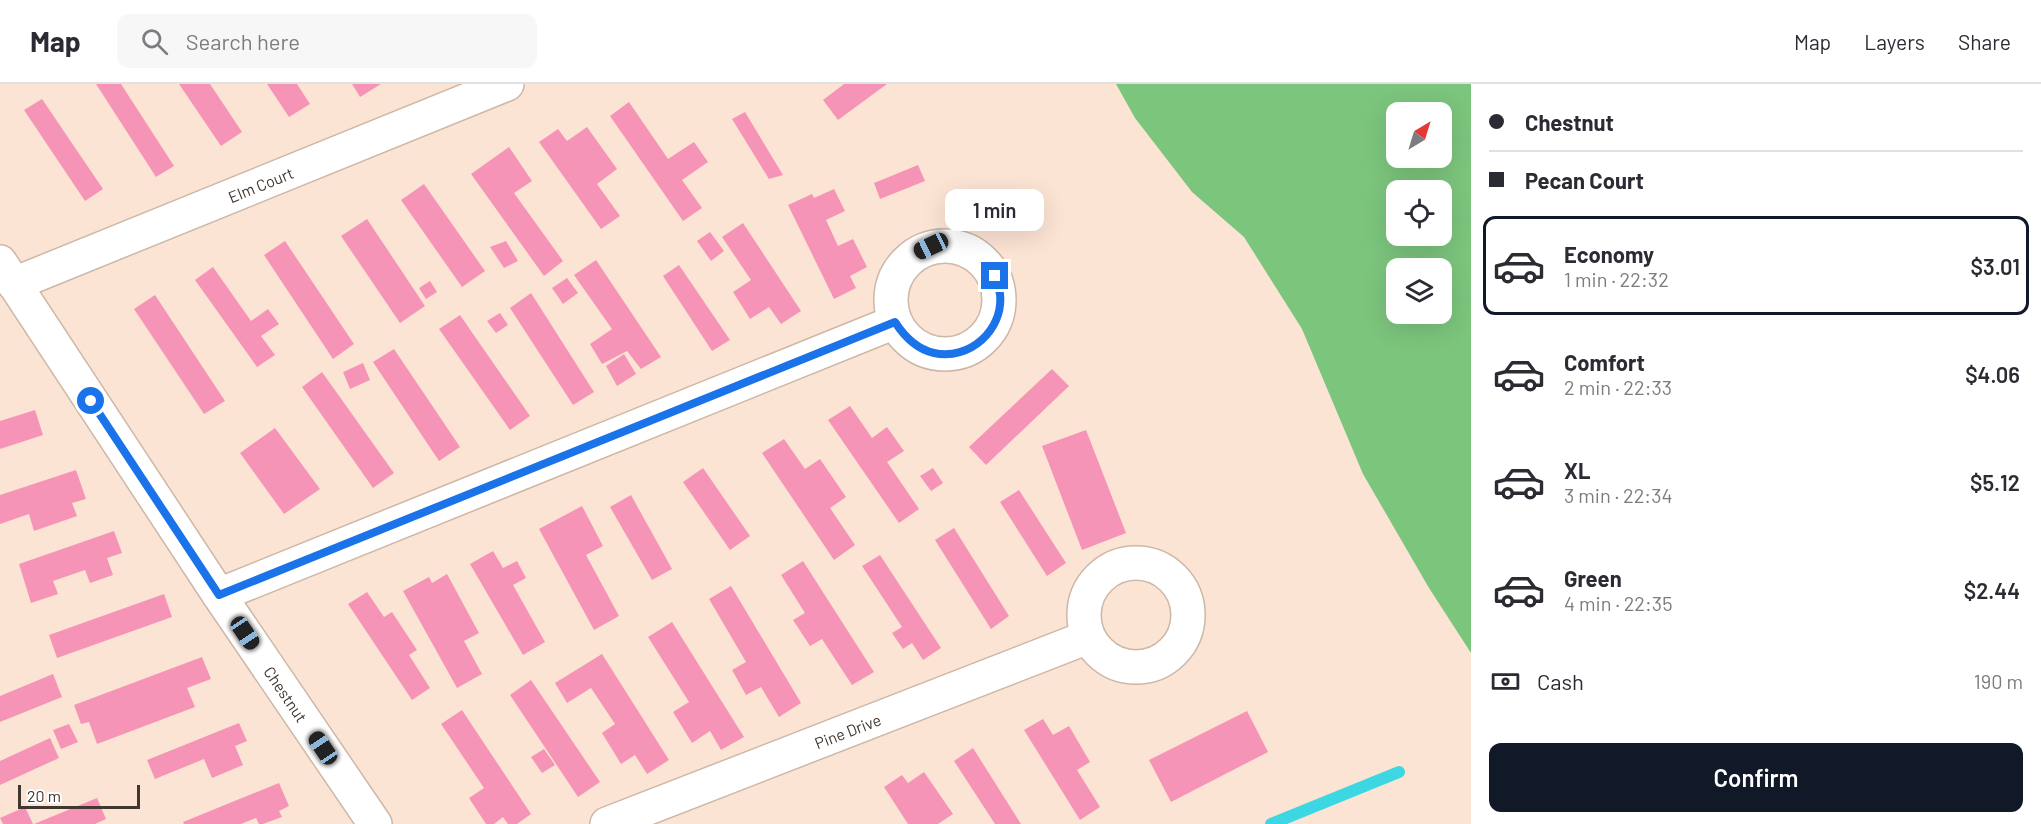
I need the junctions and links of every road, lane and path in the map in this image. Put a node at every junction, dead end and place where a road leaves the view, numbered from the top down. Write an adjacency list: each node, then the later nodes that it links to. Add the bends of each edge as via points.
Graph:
1 (507, 84): 2 (street, Elm Court)
2 (7, 273): 4 (street, Chestnut)
3 (895, 322): 4 (street)
4 (219, 595): 6 (street, Chestnut)
5 (1088, 637): 7 (street, Pine Drive)
6 (375, 824)
7 (607, 824)

